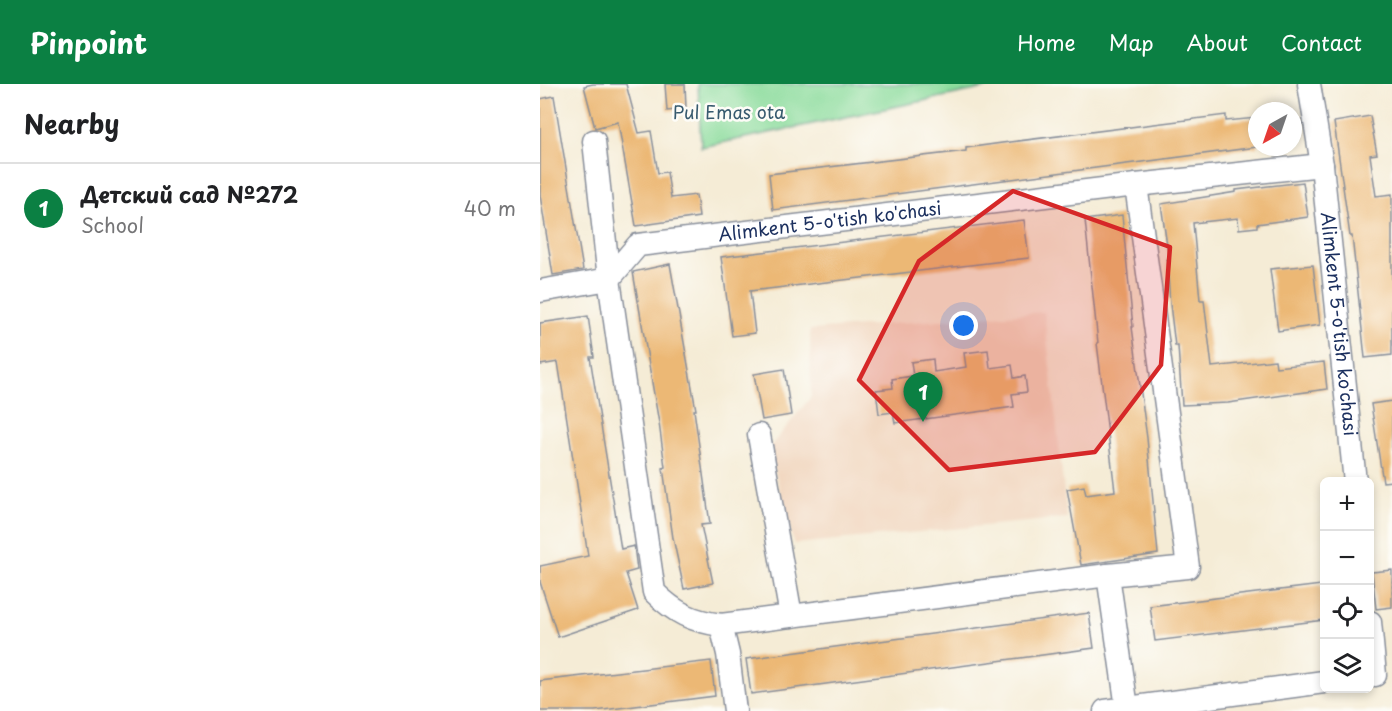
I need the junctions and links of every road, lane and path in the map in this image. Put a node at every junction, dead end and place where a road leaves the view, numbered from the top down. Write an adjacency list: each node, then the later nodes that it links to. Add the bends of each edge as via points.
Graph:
1 (1309, 84): 3 (street, Alimkent 5-o'tish ko'chasi)
2 (594, 141): 5 (street)
3 (1322, 165): 4 (street, Alimkent 5-o'tish ko'chasi); 8 (street, Alimkent 5-o'tish ko'chasi)
4 (1136, 185): 5 (street, Alimkent 5-o'tish ko'chasi, via 638,245); 9 (street, via 1188,567)
5 (609, 279): 6 (street); 11 (street, via 654,592 670,608 699,622)
6 (540, 291)
7 (759, 435): 10 (street)
8 (1354, 477)
9 (1108, 575): 10 (street); 16 (street)
10 (791, 616): 11 (street)
11 (721, 625): 17 (street)
12 (1373, 639): 13 (street)
13 (1379, 674)
14 (1320, 683): 15 (street)
15 (1164, 707): 16 (street)
16 (1116, 710)
17 (735, 711)

